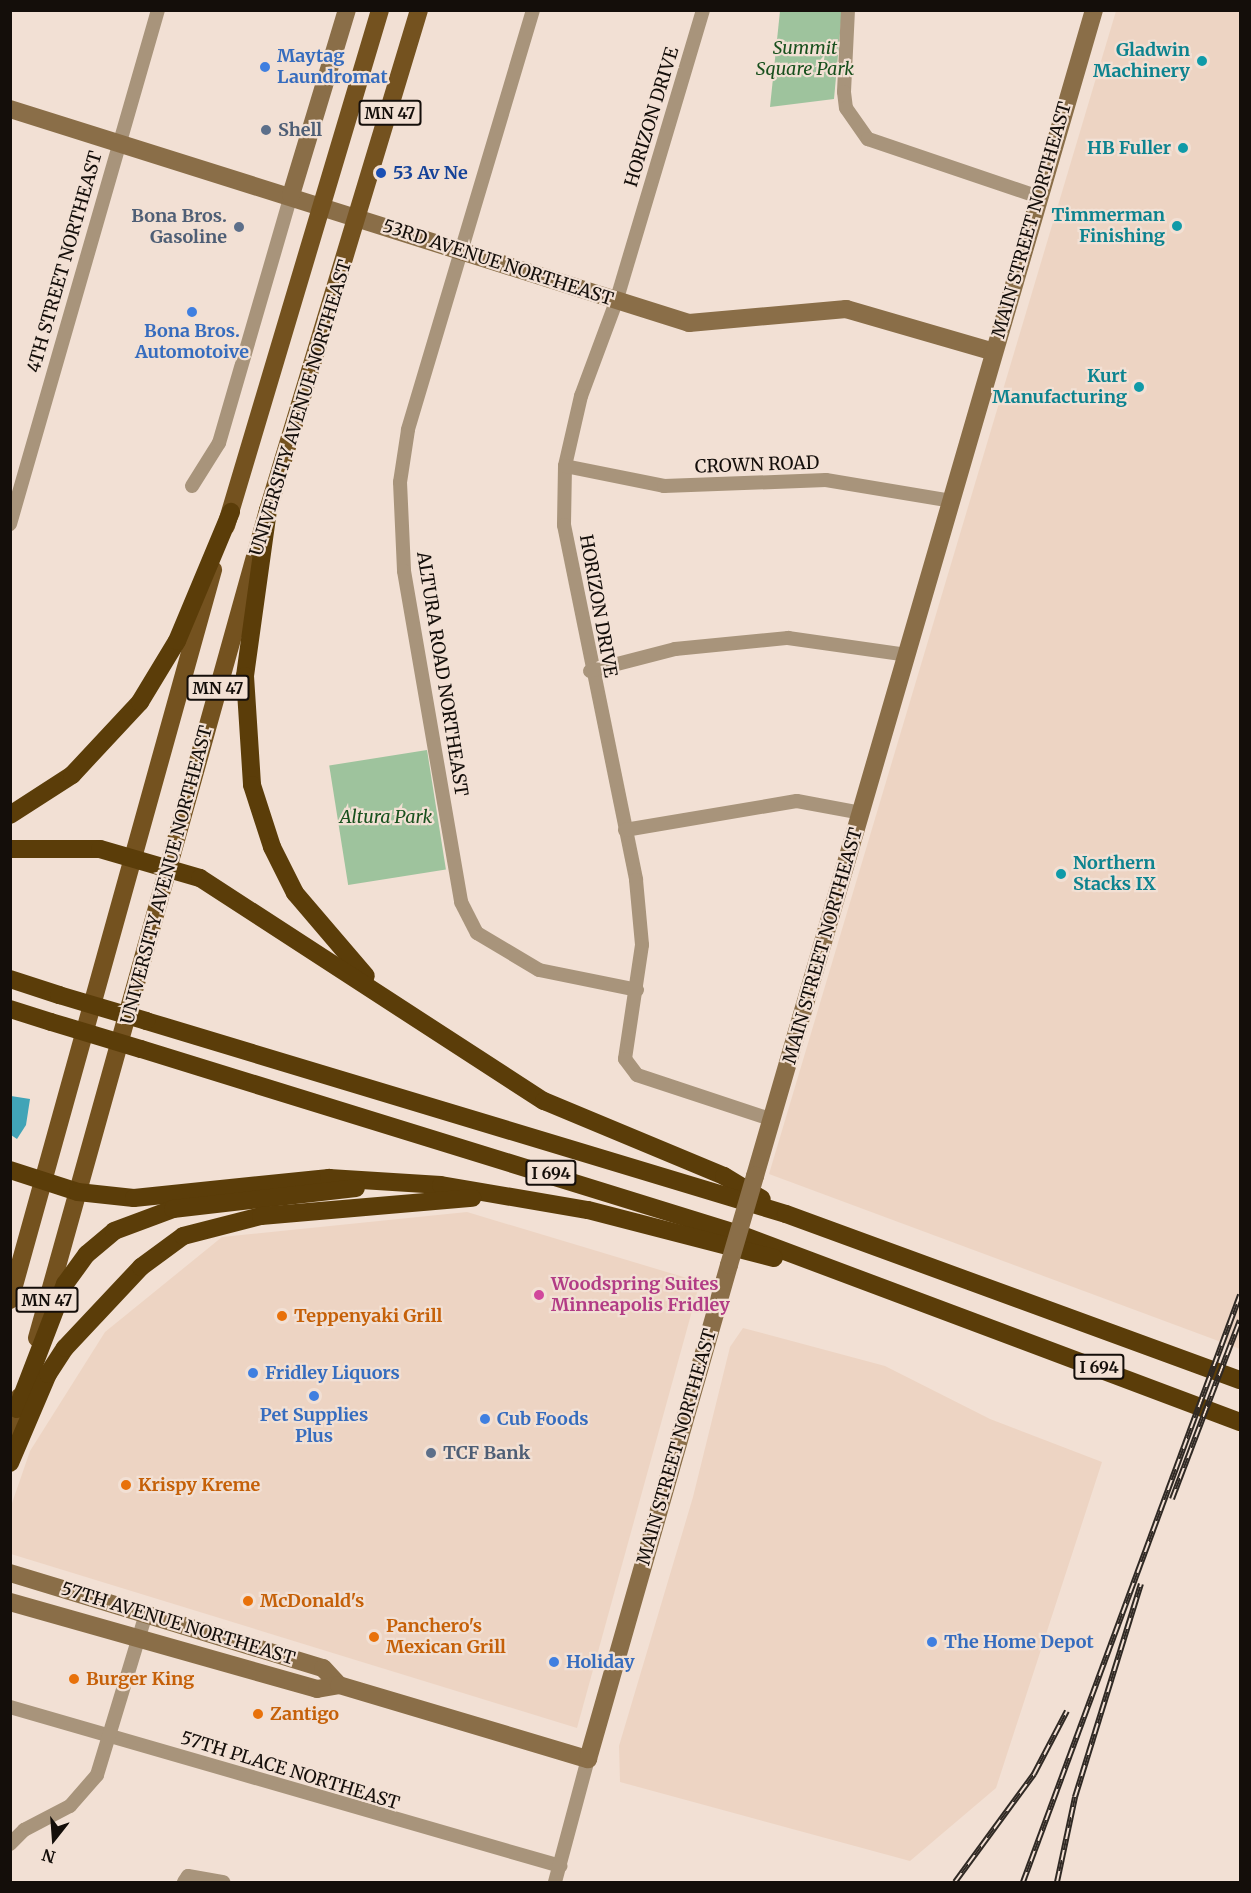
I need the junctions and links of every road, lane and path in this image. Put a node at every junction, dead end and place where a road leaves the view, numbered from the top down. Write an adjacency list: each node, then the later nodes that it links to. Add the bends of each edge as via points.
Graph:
1 (158, 10): 10 (street, 4TH STREET NORTHEAST)
2 (347, 10): 11 (street)
3 (380, 10): 13 (main road, UNIVERSITY AVENUE NORTHEAST / MN 47)
4 (419, 10): 14 (main road, UNIVERSITY AVENUE NORTHEAST / MN 47)
5 (533, 10): 15 (street, ALTURA ROAD NORTHEAST)
6 (703, 10): 16 (street, HORIZON DRIVE)
7 (848, 10): 12 (street, via 846,108 868,139)
8 (1094, 10): 12 (street, MAIN STREET NORTHEAST)
9 (10, 108): 10 (street, 53RD AVENUE NORTHEAST)
10 (117, 147): 11 (street, 53RD AVENUE NORTHEAST); 19 (street, 4TH STREET NORTHEAST)
11 (291, 195): 13 (street, 53RD AVENUE NORTHEAST); 20 (street, via 219,443)
12 (1039, 196): 17 (street, MAIN STREET NORTHEAST)
13 (322, 204): 14 (street, 53RD AVENUE NORTHEAST); 23 (main road, UNIVERSITY AVENUE NORTHEAST / MN 47)
14 (360, 215): 15 (street, 53RD AVENUE NORTHEAST); 22 (main road, UNIVERSITY AVENUE NORTHEAST / MN 47)
15 (459, 251): 16 (street, 53RD AVENUE NORTHEAST); 34 (street, ALTURA ROAD NORTHEAST, via 424,366 400,482 404,571 461,902 477,933 507,955 539,970)
16 (616, 302): 17 (street, 53RD AVENUE NORTHEAST, via 712,325 846,309); 18 (street, HORIZON DRIVE, via 581,396)
17 (994, 352): 21 (street, MAIN STREET NORTHEAST)
18 (565, 466): 21 (street, CROWN ROAD, via 664,486 826,480); 26 (street, HORIZON DRIVE, via 564,525)
19 (16, 479): 24 (street, 4TH STREET NORTHEAST)
20 (192, 486)
21 (951, 501): 25 (street, MAIN STREET NORTHEAST)
22 (268, 510): 32 (main road, UNIVERSITY AVENUE NORTHEAST / MN 47); 36 (highway, via 244,700 249,769 267,833 295,893 340,951)
23 (231, 512): 28 (highway, via 177,641 140,702 72,775); 31 (main road, UNIVERSITY AVENUE NORTHEAST / MN 47)
24 (10, 525)
25 (906, 655): 26 (street, via 788,638 675,649); 27 (street, MAIN STREET NORTHEAST)
26 (590, 671): 29 (street, HORIZON DRIVE)
27 (861, 813): 29 (street, via 797,801); 37 (street, MAIN STREET NORTHEAST)
28 (10, 815)
29 (625, 830): 34 (street, HORIZON DRIVE, via 642,945)
30 (10, 849): 31 (highway, via 86,847)
31 (137, 858): 32 (highway); 39 (main road, UNIVERSITY AVENUE NORTHEAST / MN 47)
32 (171, 867): 36 (highway, via 228,891); 41 (main road, UNIVERSITY AVENUE NORTHEAST / MN 47)
33 (10, 979): 43 (highway, I 694, bridge)
34 (637, 990): 37 (street, HORIZON DRIVE, via 625,1059 637,1075)
35 (10, 1009): 45 (highway, I 694, bridge, via 588,1185)
36 (468, 1052): 43 (highway, via 559,1109 723,1176)
37 (773, 1120): 58 (street, MAIN STREET NORTHEAST, bridge)
38 (10, 1170): 39 (highway)
39 (44, 1184): 41 (highway); 44 (main road, UNIVERSITY AVENUE NORTHEAST / MN 47)
40 (441, 1185): 41 (highway, via 329,1178 155,1197); 42 (highway); 47 (highway, via 278,1197 173,1209 133,1220 96,1246 65,1284)
41 (78, 1192): 47 (main road, UNIVERSITY AVENUE NORTHEAST / MN 47)
42 (563, 1205): 45 (highway, via 689,1235); 50 (highway, via 429,1200 242,1218 183,1236 141,1267 65,1348 48,1374)
43 (786, 1214): 46 (highway, I 694)
44 (10, 1300)
45 (957, 1312): 48 (highway, I 694)
46 (1240, 1380)
47 (17, 1409): 49 (main road, UNIVERSITY AVENUE NORTHEAST / MN 47)
48 (1240, 1422)
49 (10, 1429)
50 (10, 1463)
51 (10, 1573): 53 (street, 57TH AVENUE NORTHEAST)
52 (10, 1602): 54 (street, 57TH AVENUE NORTHEAST)
53 (146, 1614): 54 (street); 55 (street, 57TH AVENUE NORTHEAST, via 323,1668)
54 (138, 1639): 55 (street, 57TH AVENUE NORTHEAST, via 317,1689); 57 (street)
55 (339, 1685): 58 (street, 57TH AVENUE NORTHEAST)
56 (10, 1707): 57 (street, 57TH PLACE NORTHEAST)
57 (112, 1736): 59 (street, via 86,1793); 60 (street, 57TH PLACE NORTHEAST)
58 (588, 1759): 60 (street, MAIN STREET NORTHEAST)
59 (10, 1844)
60 (560, 1866): 63 (street, MAIN STREET NORTHEAST)
61 (186, 1879): 62 (street)
62 (223, 1882)
63 (555, 1882)

